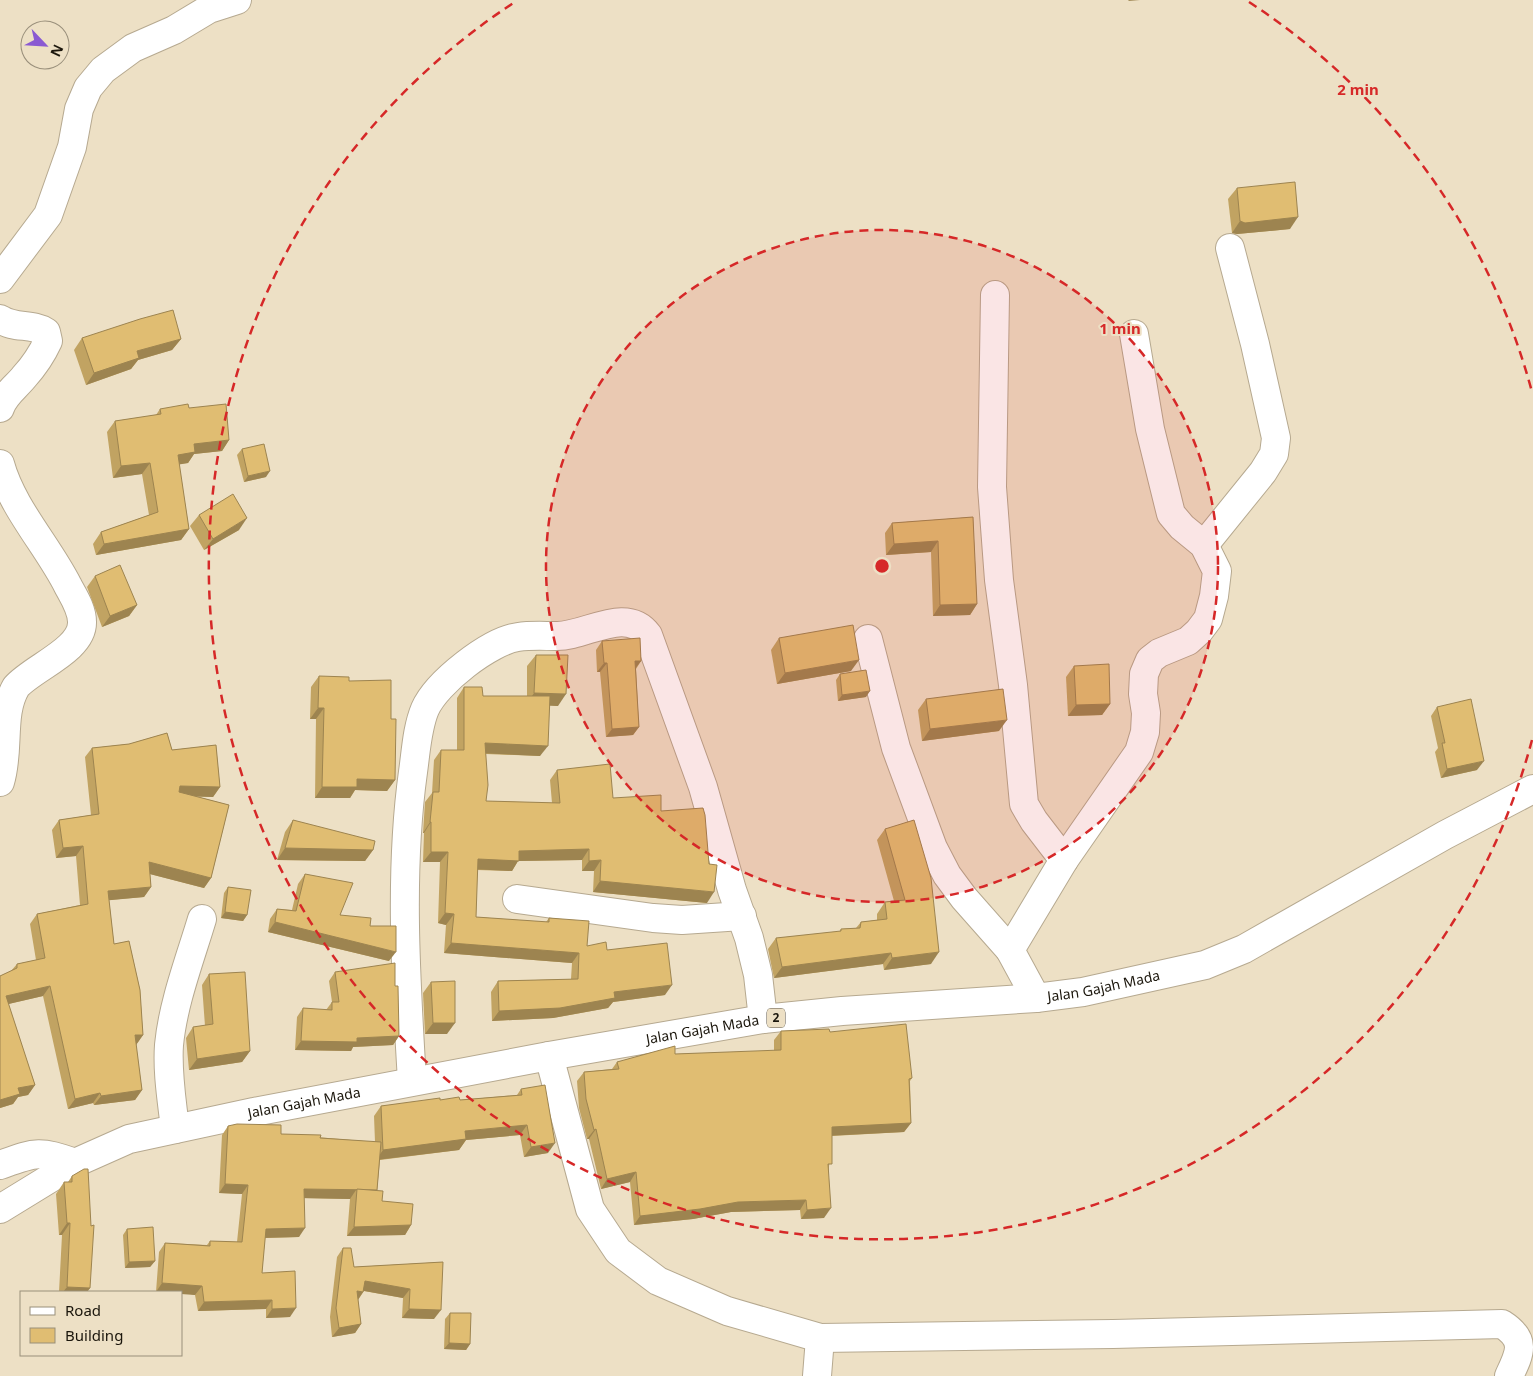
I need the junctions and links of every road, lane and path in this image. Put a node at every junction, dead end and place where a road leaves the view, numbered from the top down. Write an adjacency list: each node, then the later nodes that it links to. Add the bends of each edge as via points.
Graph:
1 (237, 0): 3 (main road, via 209,9 174,30 133,48 103,70 88,88 80,109 72,148 48,215)
2 (1230, 248): 9 (main road, via 1276,438 1274,454 1263,472)
3 (0, 279)
4 (995, 295): 13 (main road, via 992,487 998,580 1013,685 1024,804)
5 (0, 319): 7 (main road, via 5,323 40,328 46,332 48,340 40,356)
6 (1134, 334): 9 (main road, via 1150,429 1171,514)
7 (0, 408)
8 (0, 464): 11 (main road, via 5,482 63,576 79,608 82,623 77,637 64,651 17,686 7,700)
9 (1204, 545): 13 (main road, via 1216,571 1208,619 1188,641 1150,660 1144,674 1145,732 1139,752)
10 (868, 639): 17 (main road, via 896,748 934,848 947,875 964,898)
11 (0, 782)
12 (1533, 790): 18 (main road, Jalan Gajah Mada / 2, via 1445,835 1244,949 1205,965 1083,992)
13 (1064, 860): 17 (main road)
14 (517, 899): 15 (main road, via 653,918 682,920)
15 (742, 916): 19 (main road, via 758,975); 21 (main road, via 703,787 648,636 642,628 631,623 615,623 561,636 518,637 497,643 438,689 420,725 407,831 406,995)
16 (202, 918): 22 (main road, via 169,1045)
17 (1010, 950): 18 (main road)
18 (1036, 998): 19 (main road, Jalan Gajah Mada / 2)
19 (762, 1019): 20 (main road, Jalan Gajah Mada / 2)
20 (550, 1056): 21 (main road, Jalan Gajah Mada / 2); 26 (main road, via 590,1209 618,1251 658,1281 727,1311)
21 (412, 1082): 22 (main road, Jalan Gajah Mada / 2)
22 (175, 1129): 23 (main road, Jalan Gajah Mada / 2, via 129,1139)
23 (75, 1163): 24 (main road, via 50,1154 32,1154); 25 (main road, Jalan Gajah Mada / 2)
24 (0, 1165)
25 (0, 1209)
26 (820, 1338): 27 (main road); 28 (main road, via 1502,1324 1514,1332 1519,1344)
27 (818, 1376)
28 (1509, 1376)

